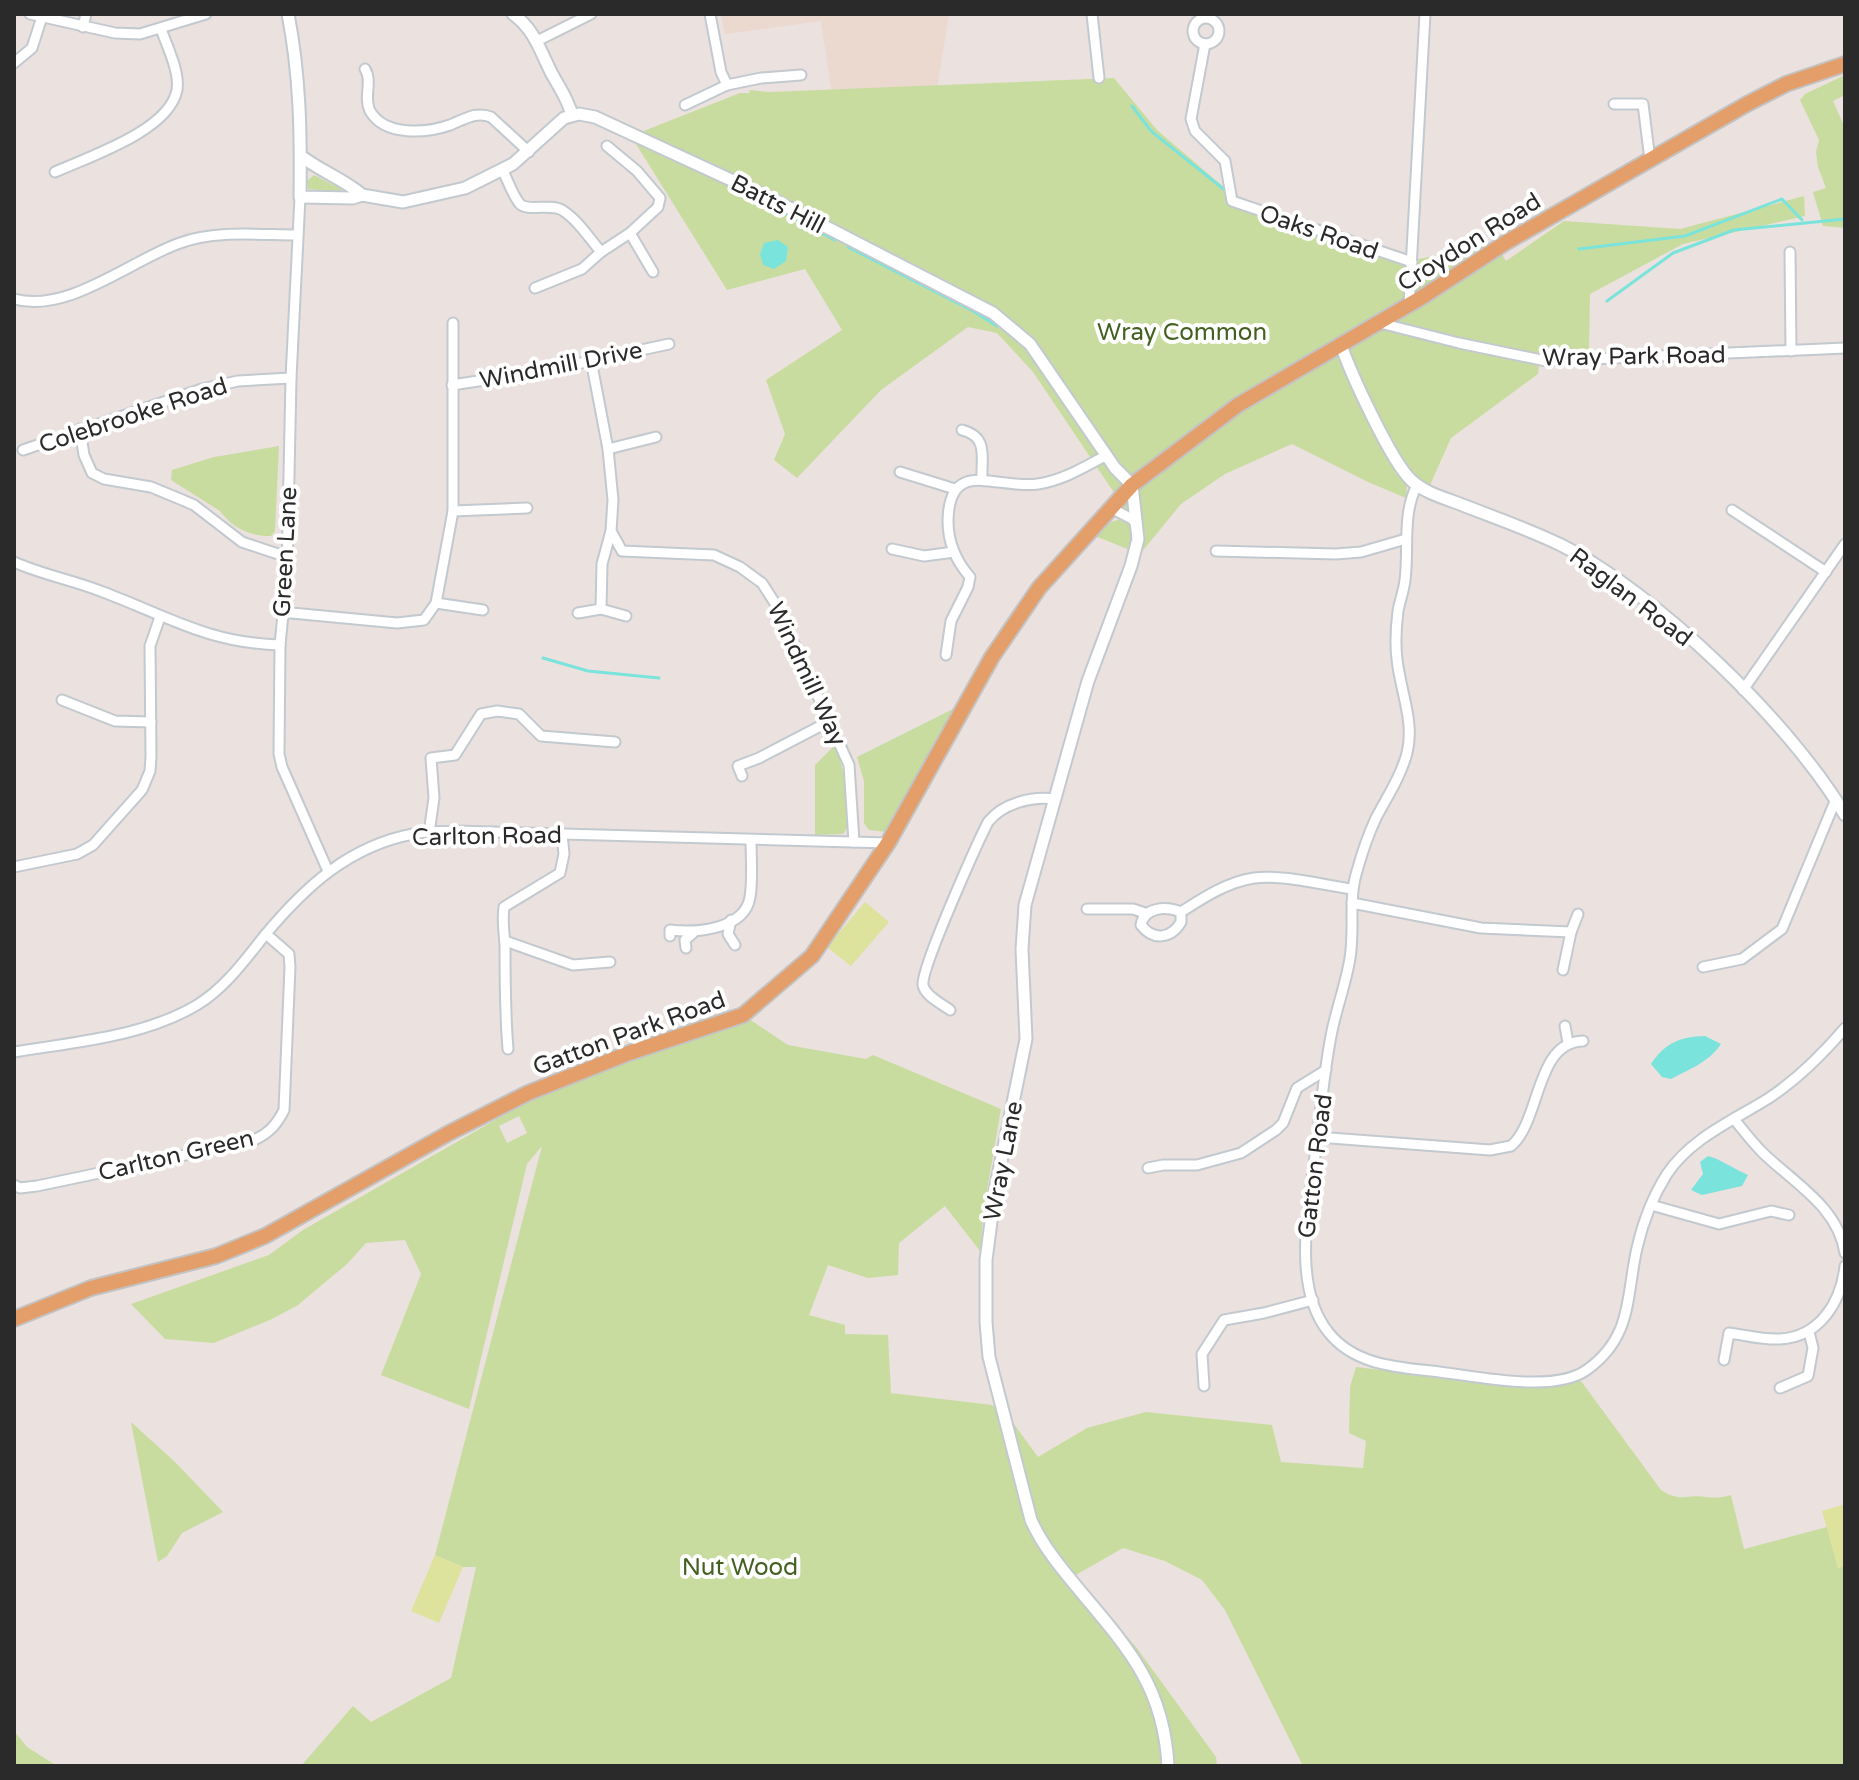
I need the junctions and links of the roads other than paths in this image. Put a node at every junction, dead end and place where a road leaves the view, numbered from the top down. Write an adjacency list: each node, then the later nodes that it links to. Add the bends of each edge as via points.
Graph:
1 (30, 14): 10 (street)
2 (86, 14): 11 (street)
3 (206, 14): 12 (street)
4 (288, 14): 26 (street, via 298,78)
5 (513, 14): 13 (street)
6 (591, 14): 13 (street)
7 (710, 14): 20 (street)
8 (1092, 14): 19 (street)
9 (1425, 14): 36 (street)
10 (42, 17): 11 (street); 15 (street, via 32,48)
11 (83, 27): 12 (street, via 127,34)
12 (161, 29): 29 (street, via 177,82 172,104 130,138)
13 (537, 41): 23 (street)
14 (1205, 44): 36 (street, Oaks Road, via 1191,119 1195,131 1225,161 1230,198 1237,205)
15 (14, 63)
16 (1845, 64): 27 (main road, Croydon Road, via 1786,84)
17 (365, 69): 25 (street, via 367,104 384,124 421,131 484,114)
18 (801, 75): 20 (street)
19 (1099, 78)
20 (727, 85): 22 (street)
21 (1614, 104): 27 (street, via 1643,104)
22 (685, 105)
23 (572, 115): 25 (street, via 556,123); 55 (street, Batts Hill, via 595,117 628,131 993,313 1030,344)
24 (607, 146): 32 (street, via 660,198 658,207)
25 (529, 152): 28 (street)
26 (301, 156): 30 (street); 31 (street)
27 (1650, 160): 40 (main road, Croydon Road)
28 (503, 171): 30 (street, via 418,200 390,202); 34 (street, via 521,205 561,209)
29 (55, 172)
30 (362, 195): 31 (street)
31 (300, 197): 33 (street, Green Lane)
32 (630, 233): 34 (street); 37 (street)
33 (297, 235): 39 (street, via 197,238 71,294 42,302); 48 (street, Green Lane)
34 (601, 252): 38 (street, via 582,269)
35 (1790, 252): 46 (street)
36 (1412, 262): 40 (street)
37 (653, 272)
38 (535, 288)
39 (14, 299)
40 (1409, 305): 42 (main road, Croydon Road)
41 (453, 323): 49 (street)
42 (1380, 323): 44 (main road, Croydon Road); 46 (street, Wray Park Road, via 1546,361)
43 (669, 344): 47 (street, Windmill Drive)
44 (1341, 345): 58 (main road, Croydon Road, via 1226,413); 59 (street, Raglan Road, via 1388,446)
45 (1845, 348): 46 (street, Wray Park Road)
46 (1791, 351)
47 (591, 360): 49 (street, Windmill Drive); 53 (street)
48 (291, 378): 50 (street, Colebrooke Road, via 214,386); 73 (street, Green Lane)
49 (452, 385): 64 (street)
50 (80, 429): 54 (street, Colebrooke Road); 73 (street, via 92,473 151,487 194,505 242,542)
51 (962, 430): 57 (street, via 981,441)
52 (656, 437): 53 (street)
53 (608, 449): 66 (street)
54 (23, 450)
55 (1107, 455): 57 (street, via 1077,472 1035,484); 58 (street, Batts Hill)
56 (900, 472): 60 (street)
57 (982, 480): 60 (street)
58 (1132, 485): 62 (main road, Gatton Park Road); 65 (street, Wray Lane)
59 (1417, 485): 67 (street, Gatton Road); 86 (street, Raglan Road, via 1574,552 1664,616)
60 (955, 489): 72 (street, via 949,499 948,527)
61 (527, 508): 64 (street)
62 (1111, 508): 65 (street); 101 (main road, Gatton Park Road, via 1039,588 992,657)
63 (1732, 510): 76 (street)
64 (453, 511): 77 (street)
65 (1138, 527): 94 (street, Wray Lane, via 1131,566 1088,681)
66 (611, 531): 70 (street); 75 (street)
67 (1406, 539): 71 (street, via 1336,554); 104 (street, Gatton Road, via 1396,645 1409,744)
68 (1845, 544): 76 (street)
69 (892, 549): 72 (street, via 924,556)
70 (622, 551): 75 (street); 88 (street, Windmill Way, via 714,555 762,583)
71 (1216, 551)
72 (954, 552): 85 (street, via 970,577 951,621)
73 (287, 557): 80 (street, Green Lane)
74 (14, 562): 83 (street)
75 (602, 564): 78 (street)
76 (1826, 572): 86 (street)
77 (436, 603): 79 (street); 80 (street, via 424,620 397,623)
78 (601, 609): 81 (street); 82 (street)
79 (483, 610)
80 (281, 612): 84 (street, Green Lane)
81 (578, 613)
82 (626, 616)
83 (160, 617): 84 (street, via 224,639); 89 (street, via 150,646)
84 (280, 645): 103 (street, Green Lane, via 279,754)
85 (946, 655)
86 (1743, 690): 95 (street, Raglan Road)
87 (62, 700): 89 (street, via 115,721)
88 (830, 721): 93 (street); 100 (street, Windmill Way, via 849,765)
89 (151, 722): 102 (street, via 146,782 93,845 77,854)
90 (615, 742): 92 (street, via 541,736 519,714 497,711 481,714 455,755)
91 (420, 757): 92 (street)
92 (431, 758): 97 (street, via 434,798)
93 (738, 766)
94 (1055, 799): 121 (street, via 1025,800 998,811 979,838 924,978 928,994); 143 (street, Wray Lane, via 1025,905 1026,1039 993,1203 986,1260 987,1337 1018,1475 1040,1541 1144,1675 1160,1709)
95 (1836, 799): 96 (street, Raglan Road); 119 (street, via 1782,929 1742,959)
96 (1845, 815)
97 (429, 833): 98 (street, Carlton Road); 103 (street, Carlton Road, via 381,842)
98 (562, 834): 99 (street, Carlton Road); 115 (street, via 560,873 504,907)
99 (751, 840): 100 (street, Carlton Road); 110 (street, via 750,900)
100 (854, 842): 101 (street, Carlton Road)
101 (888, 843): 138 (main road, Gatton Park Road, via 812,956 743,1015 528,1093 265,1236 216,1256 91,1288)
102 (14, 867)
103 (328, 871): 113 (street, Carlton Road)
104 (1352, 889): 105 (street, Gatton Road); 107 (street, via 1254,878 1211,893)
105 (1352, 903): 111 (street, via 1481,928); 128 (street, Gatton Road, via 1351,953)
106 (1087, 909): 108 (street)
107 (1181, 912): 108 (street, via 1170,908); 108 (street, via 1178,928 1159,936 1141,925)
108 (1145, 913)
109 (1578, 914): 111 (street)
110 (731, 920): 112 (street); 116 (street, via 728,934)
111 (1571, 932): 120 (street)
112 (693, 933): 114 (street, via 670,930); 117 (street, via 685,940)
113 (266, 934): 127 (street, Carlton Road, via 226,982 182,1013 126,1032); 132 (street, Carlton Green, via 289,954 290,967 284,1110 276,1126 252,1141 37,1186)
114 (670, 936)
115 (505, 941): 118 (street, via 573,965); 126 (street)
116 (735, 945)
117 (686, 948)
118 (610, 962)
119 (1703, 967)
120 (1563, 970)
121 (950, 1010)
122 (1565, 1026): 125 (street)
123 (1845, 1028): 129 (street, Gatton Road, via 1794,1080)
124 (1583, 1041): 125 (street)
125 (1568, 1043): 130 (street, via 1554,1056 1522,1133 1511,1146 1490,1150)
126 (508, 1049)
127 (14, 1052)
128 (1326, 1070): 130 (street, Gatton Road); 131 (street, via 1297,1088 1276,1130 1241,1153 1197,1165)
129 (1734, 1119): 133 (street, Gatton Road, via 1690,1148 1669,1171); 135 (street, via 1829,1213)
130 (1317, 1137): 137 (street, Gatton Road, via 1305,1244)
131 (1148, 1168)
132 (14, 1185)
133 (1651, 1205): 134 (street, via 1719,1224 1771,1211); 137 (street, Gatton Road, via 1622,1328 1590,1368 1564,1380 1532,1382 1367,1361 1330,1335)
134 (1789, 1215)
135 (1845, 1253)
136 (1845, 1266): 139 (street, via 1835,1303)
137 (1313, 1300): 141 (street, via 1224,1320 1202,1354)
138 (14, 1319)
139 (1809, 1332): 140 (street, via 1777,1339 1729,1333); 142 (street, via 1813,1348 1808,1376)
140 (1724, 1360)
141 (1204, 1386)
142 (1780, 1388)
143 (1168, 1766)

